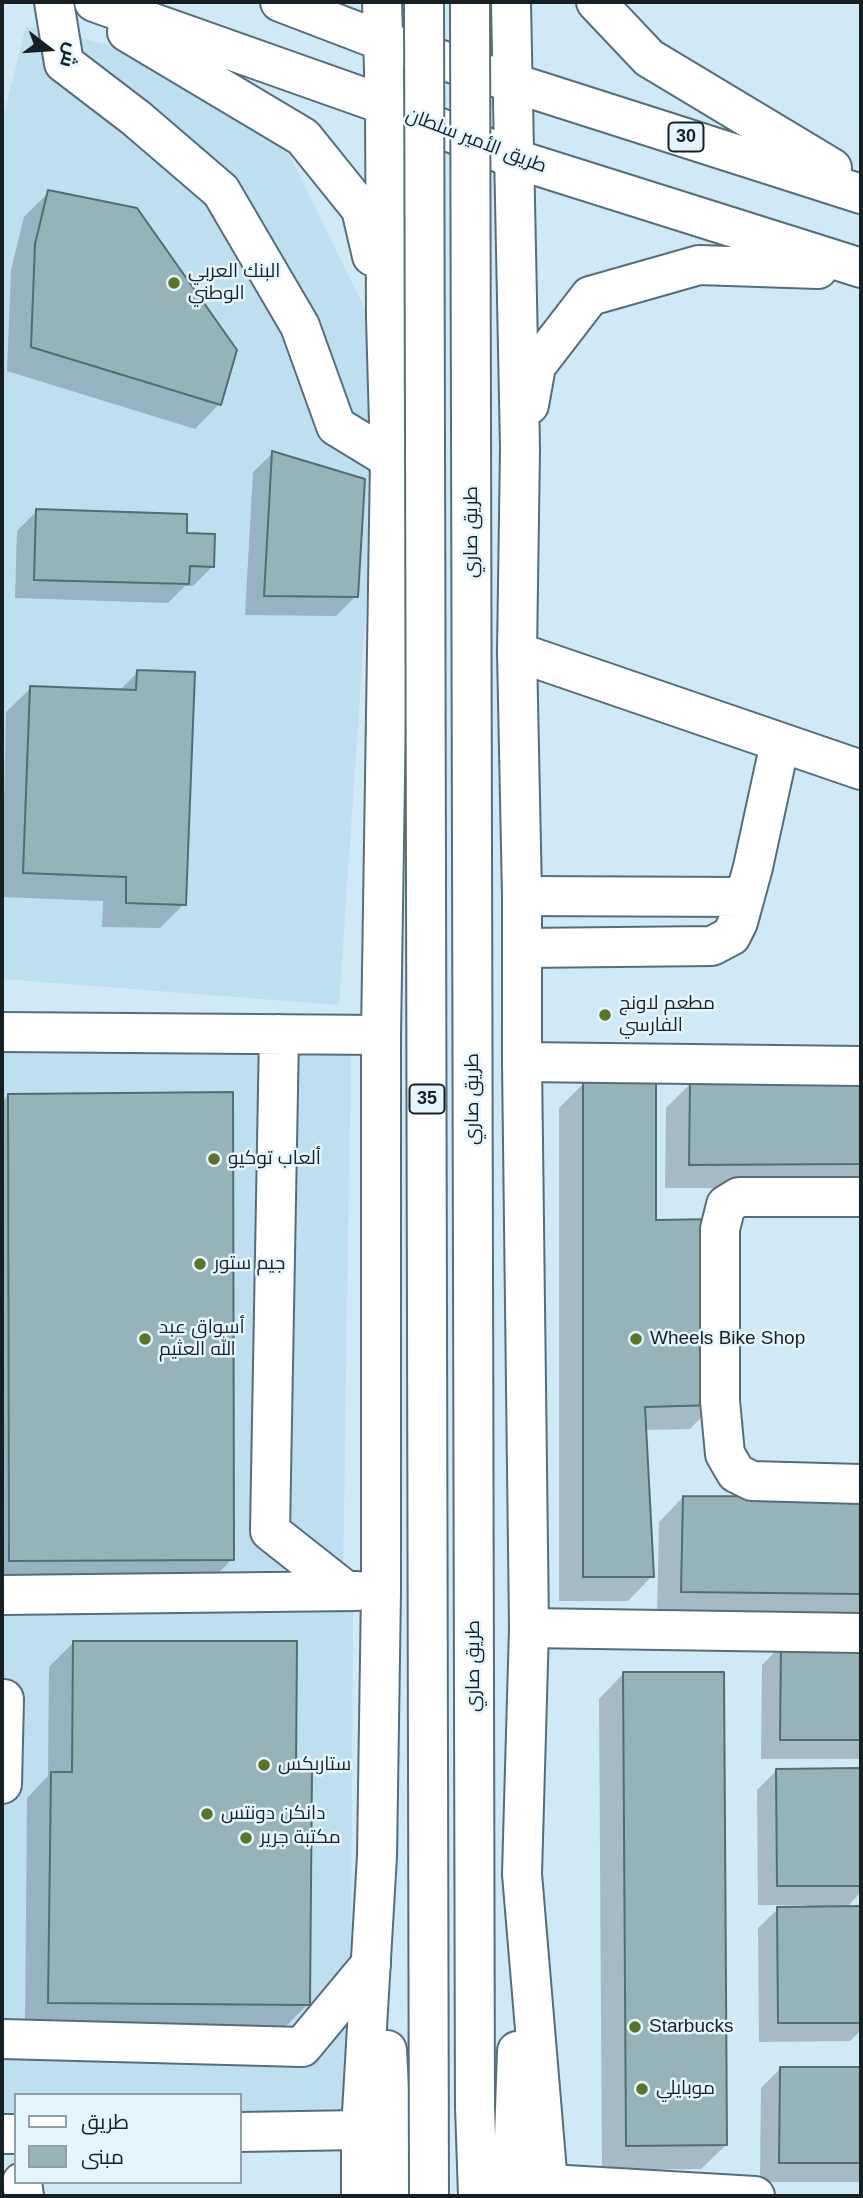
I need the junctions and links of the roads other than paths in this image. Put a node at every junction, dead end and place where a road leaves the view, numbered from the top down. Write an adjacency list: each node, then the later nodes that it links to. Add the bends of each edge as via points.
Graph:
1 (54, 2): 19 (main road, via 64,63 221,191 300,326 336,426)
2 (77, 2): 17 (main road, via 303,137 361,209)
3 (94, 2): 12 (main road, طريق الأمير سلطان)
4 (280, 2): 10 (main road, 30)
5 (382, 2): 10 (main road)
6 (424, 2): 50 (main road, 35, bridge)
7 (470, 2): 51 (main road, طريق صاري / 35, bridge)
8 (511, 2): 11 (main road)
9 (596, 2): 14 (main road, via 649,58)
10 (382, 41): 11 (main road, 30); 12 (main road)
11 (511, 81): 13 (main road); 15 (main road, 30)
12 (385, 105): 13 (main road, طريق الأمير سلطان); 17 (main road)
13 (512, 158): 16 (main road, طريق الأمير سلطان); 18 (main road)
14 (861, 186)
15 (861, 194)
16 (861, 269): 18 (main road, via 699,265 590,296 536,366)
17 (386, 318): 19 (main road)
18 (520, 448): 19 (main road, via 487,283 459,262 450,262 412,293); 20 (main road)
19 (390, 459): 28 (main road)
20 (517, 652): 21 (main road); 23 (main road)
21 (780, 743): 22 (main road); 24 (main road)
22 (861, 770)
23 (522, 896): 24 (main road); 25 (main road)
24 (745, 897): 25 (main road, via 731,936 712,946)
25 (523, 948): 29 (main road)
26 (2, 1032): 27 (main road)
27 (278, 1034): 28 (main road); 33 (main road)
28 (381, 1035): 34 (main road)
29 (522, 1062): 30 (main road); 37 (main road)
30 (861, 1066)
31 (861, 1197): 32 (main road, via 739,1197 726,1205 720,1229 724,1454 736,1473 752,1481)
32 (861, 1484)
33 (270, 1531): 34 (main road); 35 (main road)
34 (364, 1591): 35 (main road); 41 (main road)
35 (267, 1592): 36 (main road)
36 (2, 1595)
37 (529, 1628): 38 (main road); 42 (main road)
38 (861, 1633)
39 (4, 1699): 40 (main road)
40 (2, 1784)
41 (377, 1856): 43 (main road); 49 (main road)
42 (522, 1874): 47 (main road); 52 (main road)
43 (371, 1964): 44 (main road, via 302,2047); 45 (main road)
44 (2, 2039)
45 (361, 2130): 46 (main road); 48 (main road)
46 (242, 2132)
47 (549, 2190): 53 (main road)
48 (361, 2196)
49 (394, 2196)
50 (429, 2196)
51 (478, 2196)
52 (512, 2196)
53 (755, 2196)

